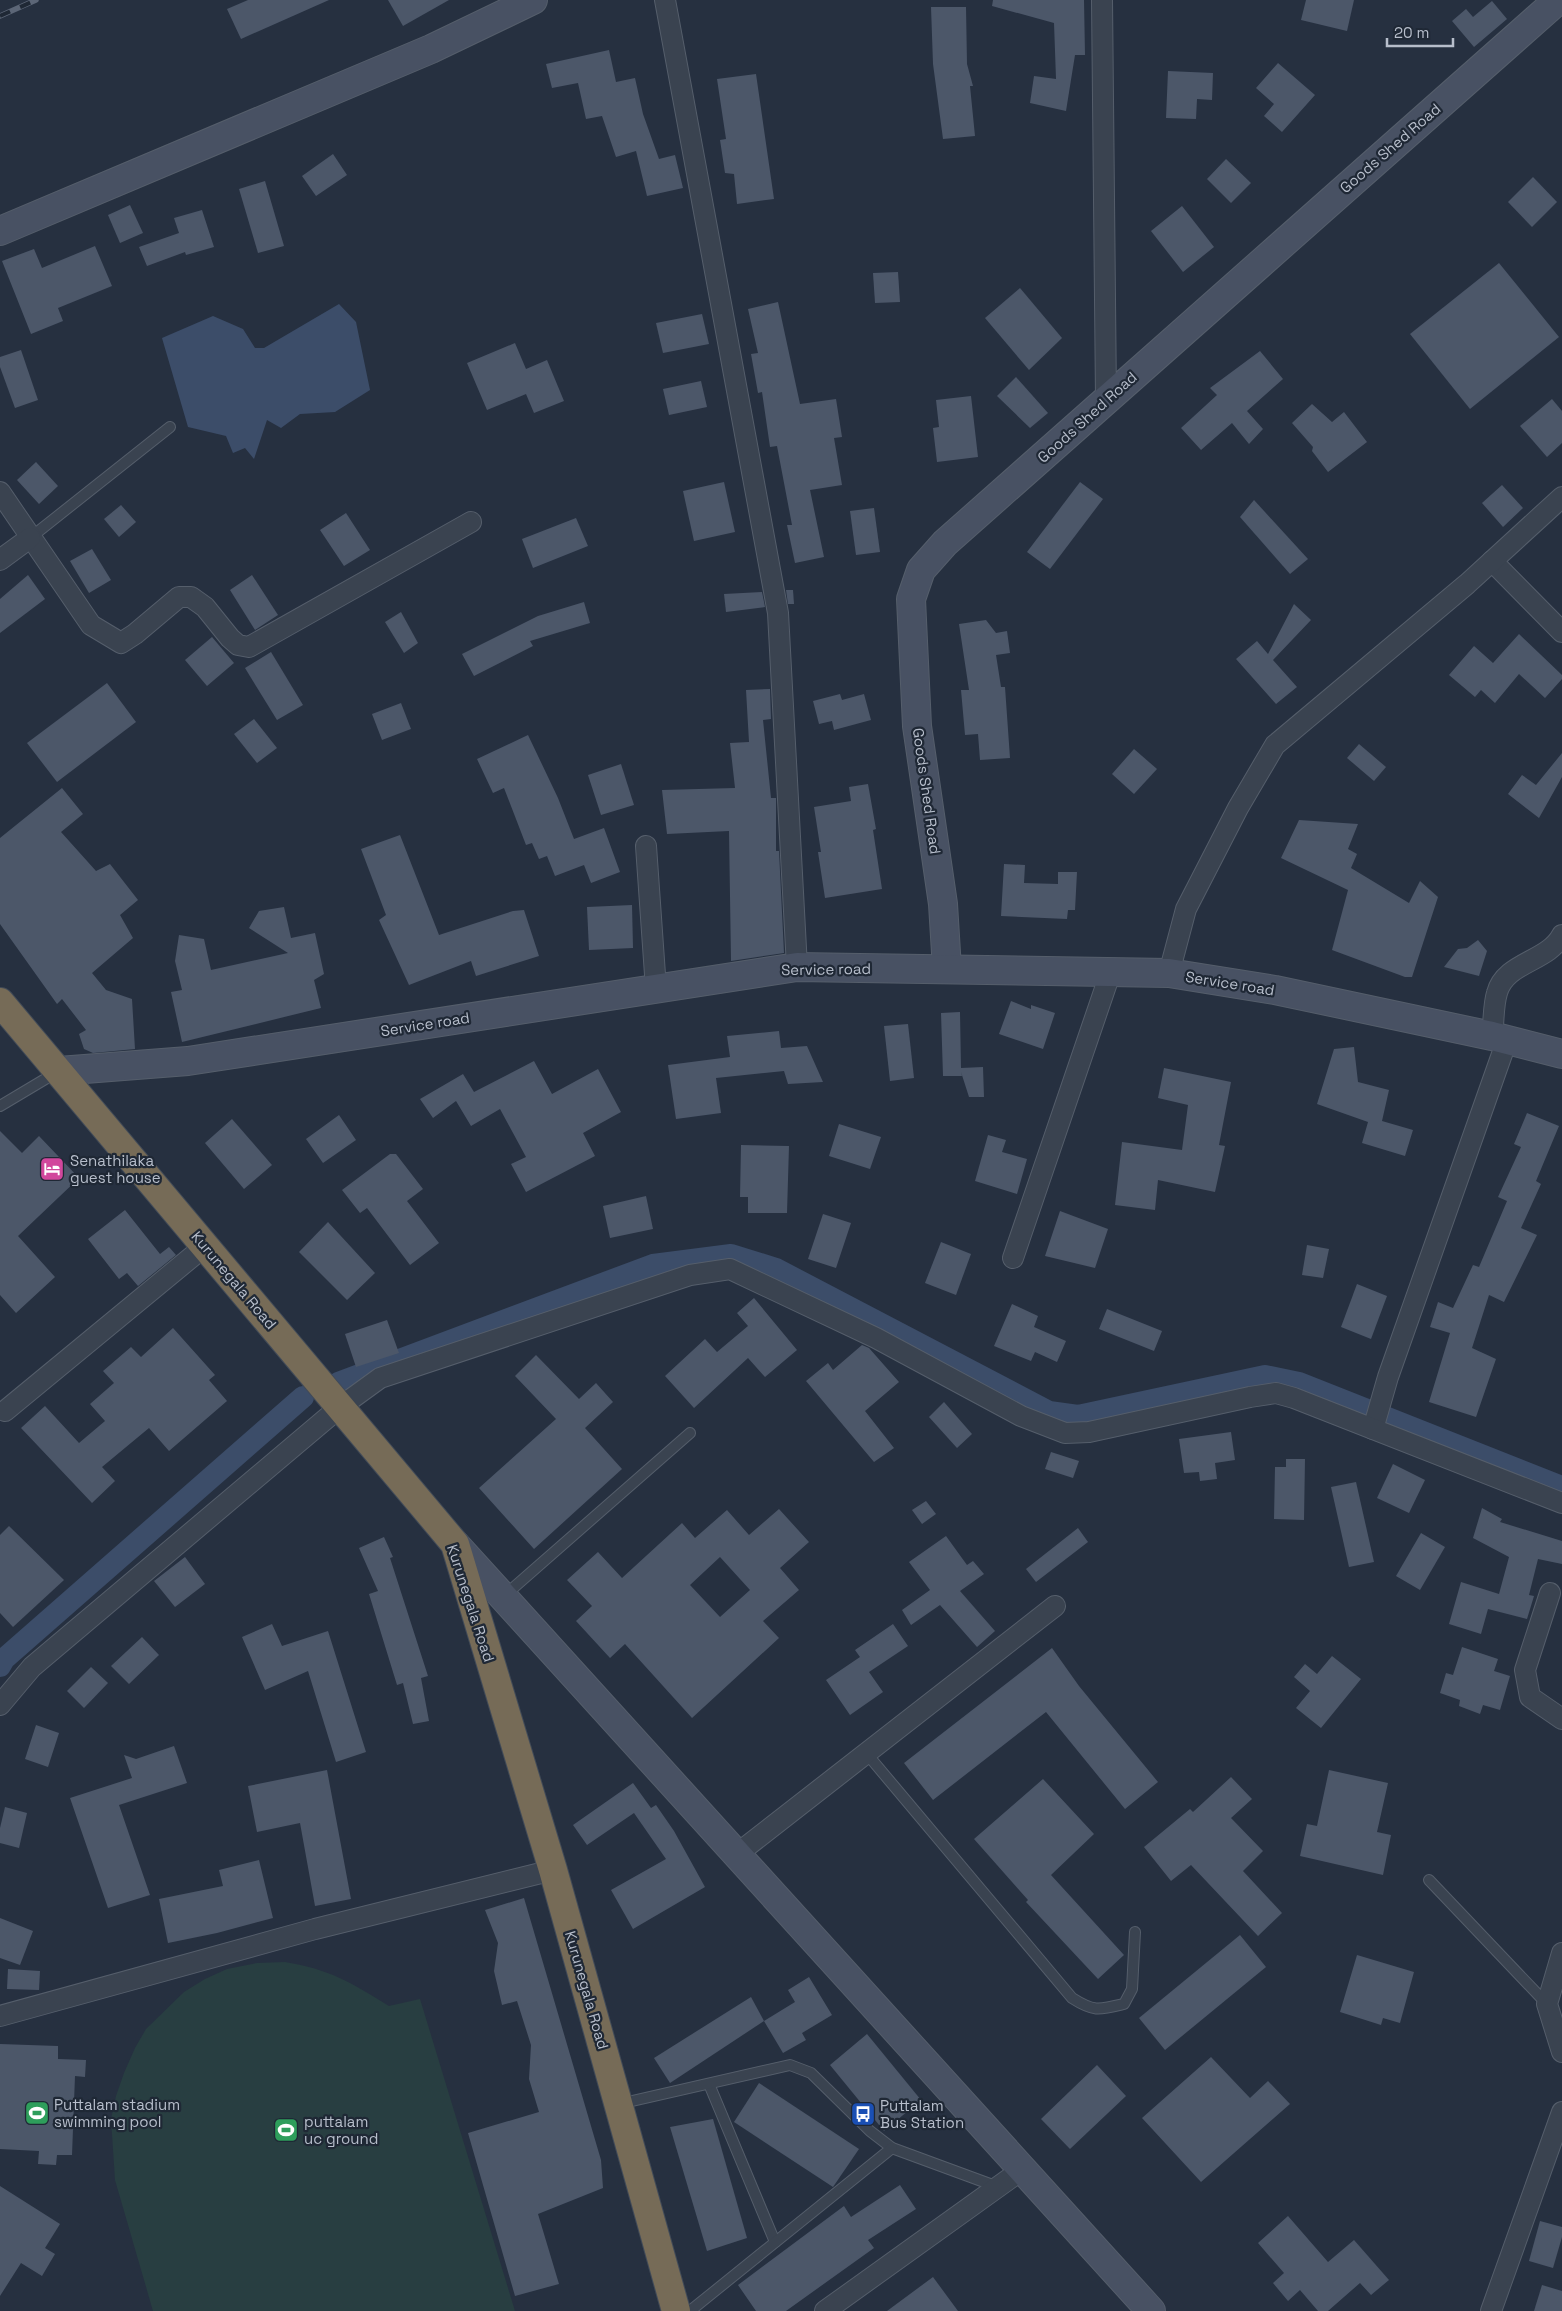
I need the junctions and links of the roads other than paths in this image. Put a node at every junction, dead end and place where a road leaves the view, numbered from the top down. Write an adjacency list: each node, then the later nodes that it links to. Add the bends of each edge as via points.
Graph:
1 (533, 0): 5 (street, via 431,48)
2 (665, 0): 17 (street, via 778,614)
3 (1102, 0): 6 (street)
4 (1558, 0): 6 (street, Goods Shed Road)
5 (0, 231)
6 (1106, 399): 18 (street, Goods Shed Road, via 945,542 922,570 911,599 917,726 943,904)
7 (170, 427): 11 (lane)
8 (0, 492): 11 (street)
9 (1562, 497): 13 (street)
10 (471, 522): 11 (street, via 249,648 230,638 205,607 191,597 179,597 121,643 113,640 91,625)
11 (30, 538): 12 (street)
12 (0, 560)
13 (1492, 561): 14 (street); 20 (street, via 1275,745 1186,909)
14 (1562, 632)
15 (646, 846): 21 (street)
16 (1562, 935): 23 (street, via 1557,945 1505,976 1497,993)
17 (797, 967): 18 (street, Service road); 21 (street, Service road)
18 (947, 969): 19 (street, Service road)
19 (1111, 971): 20 (street, Service road); 28 (street)
20 (1169, 973): 23 (street, Service road, via 1275,990)
21 (656, 989): 25 (street, Service road, via 188,1061)
22 (0, 1002): 25 (highway, Kurunegala Road)
23 (1500, 1038): 24 (street, Service road); 31 (street)
24 (1562, 1054)
25 (59, 1071): 26 (lane); 27 (highway, Kurunegala Road)
26 (0, 1106)
27 (205, 1246): 29 (highway, Kurunegala Road); 30 (street)
28 (1013, 1258)
29 (340, 1406): 31 (street, via 380,1378 418,1364 690,1274 730,1269 876,1338 1021,1416 1065,1433 1089,1432 1276,1393); 34 (highway, Kurunegala Road); 38 (street, via 32,1667)
30 (5, 1411)
31 (1374, 1427): 33 (street)
32 (690, 1433): 36 (lane)
33 (1562, 1503)
34 (455, 1544): 36 (street); 42 (highway, Kurunegala Road)
35 (1550, 1593): 39 (street, via 1525,1670 1530,1697)
36 (503, 1596): 41 (street)
37 (1055, 1606): 40 (street)
38 (0, 1705)
39 (1562, 1719)
40 (867, 1754): 41 (street); 44 (lane, via 1072,1998 1087,2008 1099,2010 1124,2004 1132,1989)
41 (737, 1854): 53 (street)
42 (553, 1870): 47 (street, via 316,1929); 50 (highway, Kurunegala Road)
43 (1429, 1880): 46 (lane)
44 (1135, 1932)
45 (1562, 1953): 46 (street)
46 (1547, 2004): 48 (street)
47 (0, 2016)
48 (1562, 2052)
49 (709, 2084): 50 (lane); 52 (lane, via 790,2065 811,2073); 55 (lane)
50 (619, 2104): 56 (highway, Kurunegala Road)
51 (1562, 2112): 60 (street)
52 (892, 2148): 54 (lane); 55 (lane)
53 (1023, 2169): 54 (street); 59 (street)
54 (998, 2187): 58 (street)
55 (775, 2242): 57 (lane)
56 (676, 2311)
57 (690, 2311)
58 (825, 2311)
59 (1151, 2311)
60 (1491, 2311)

